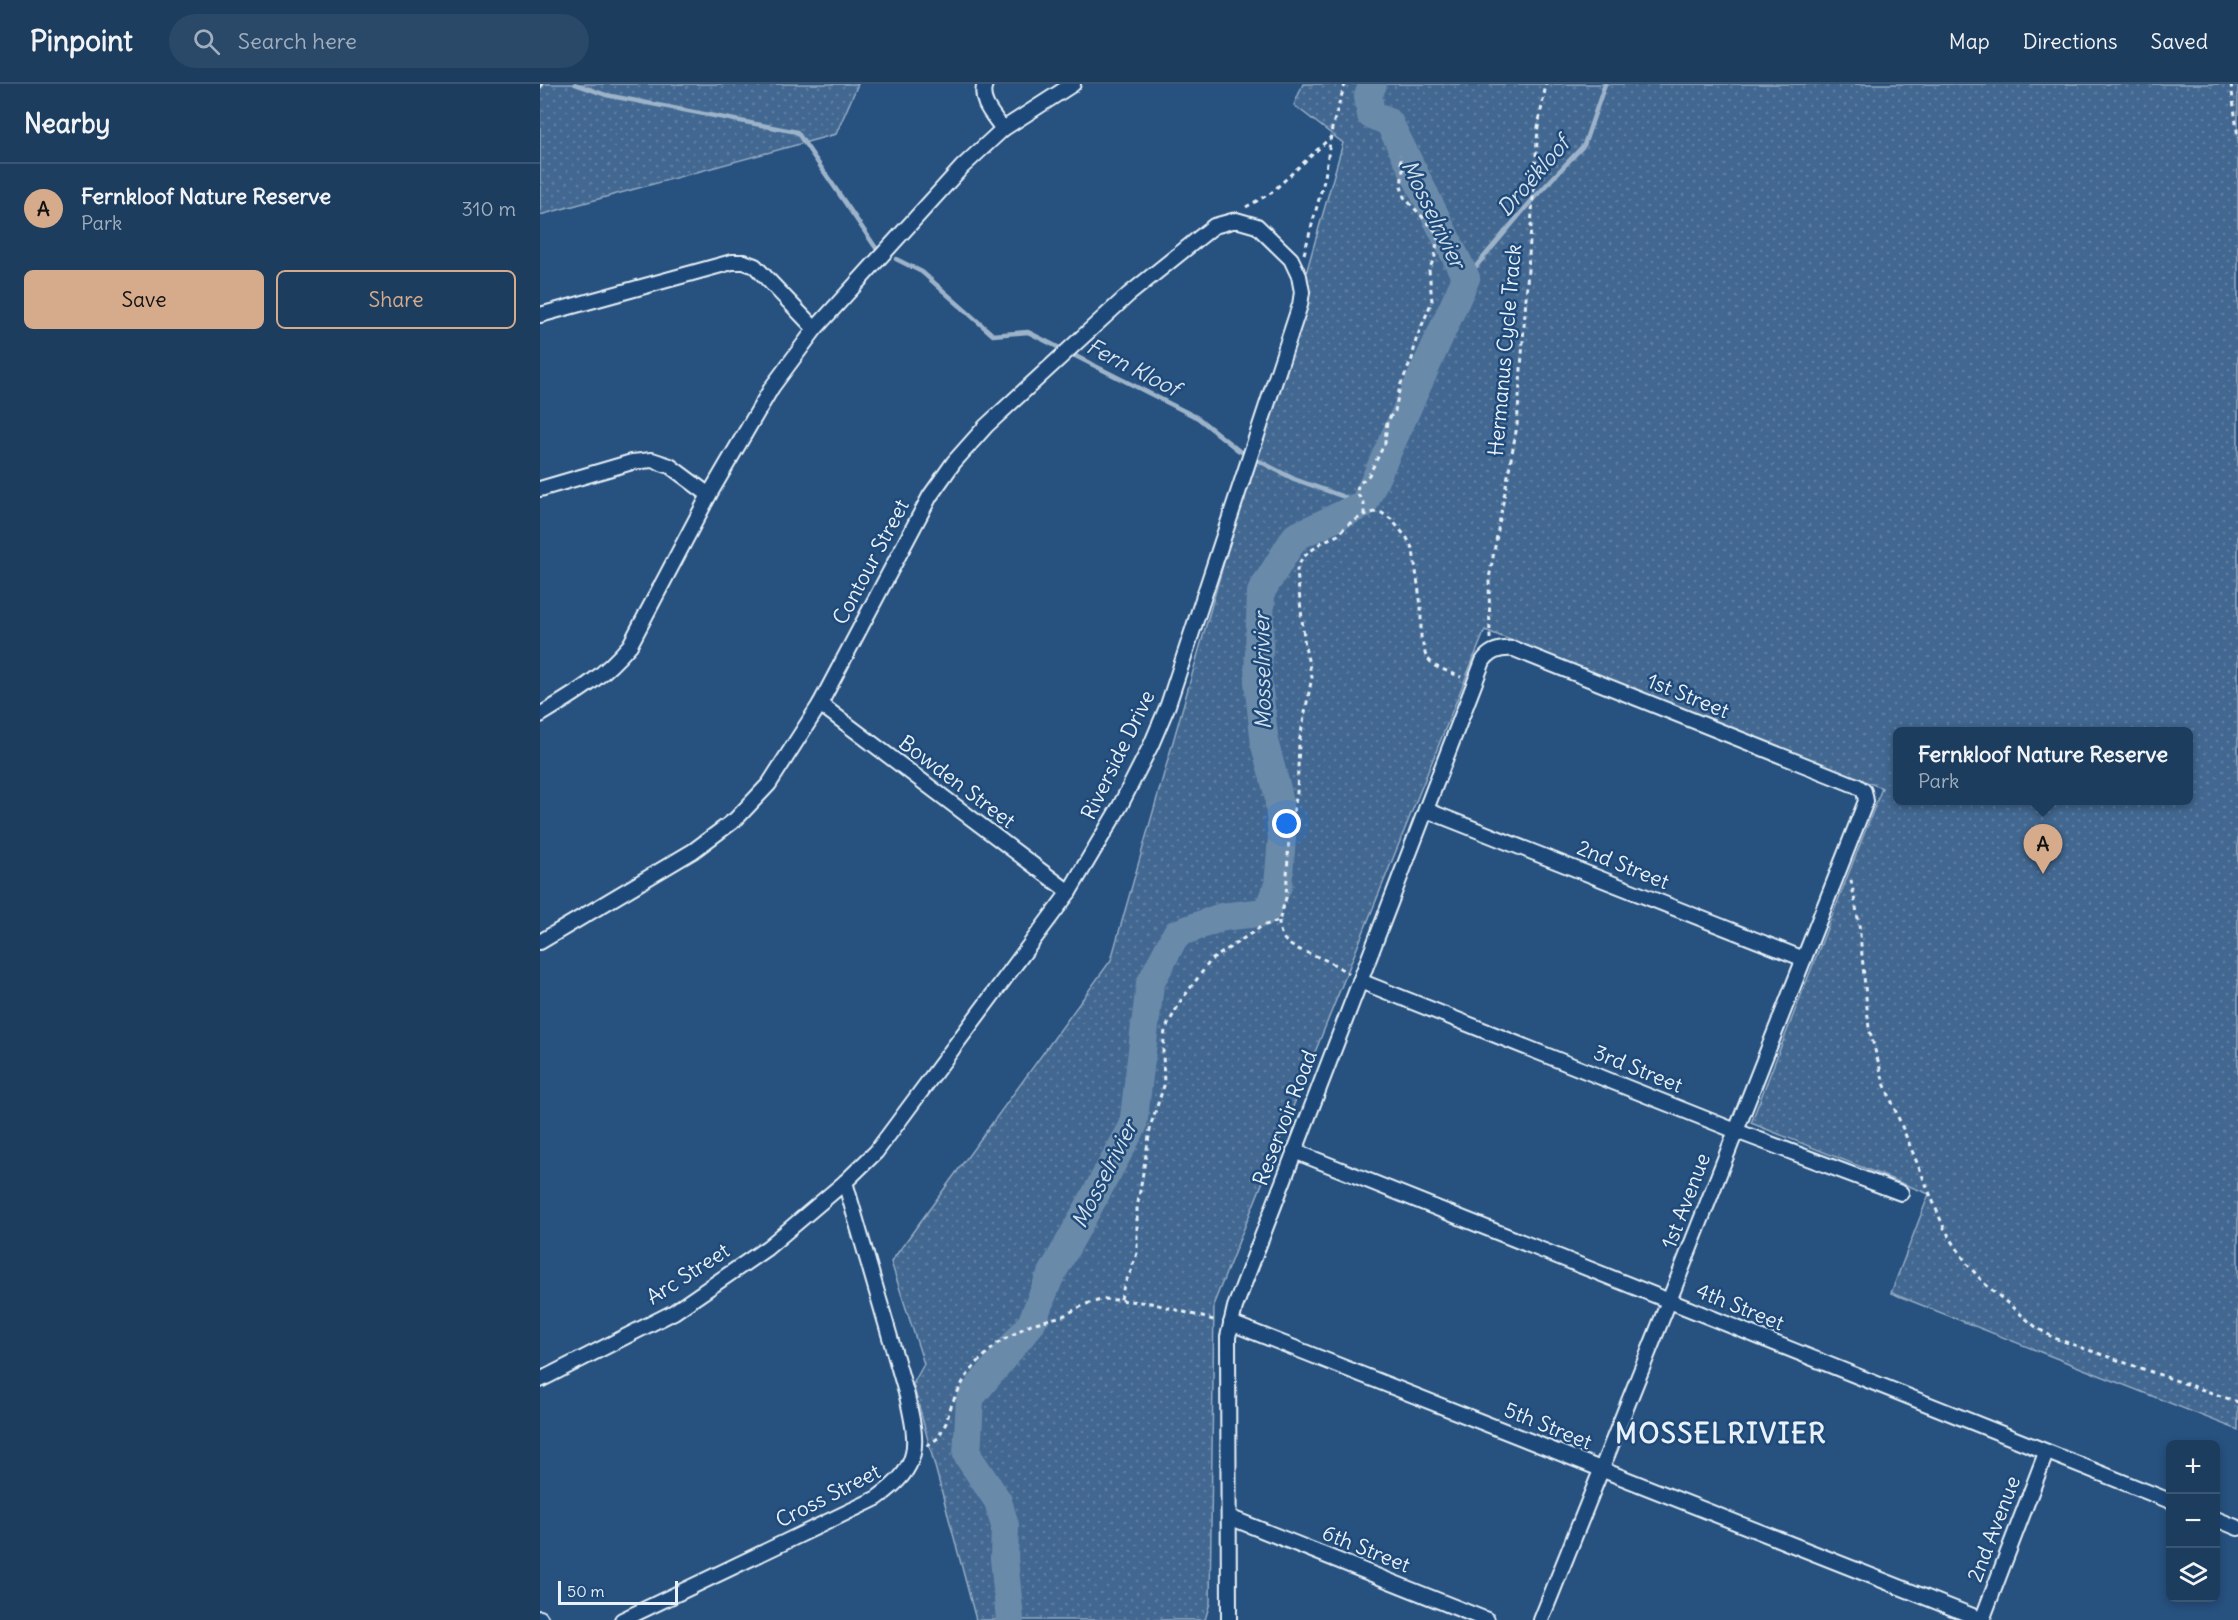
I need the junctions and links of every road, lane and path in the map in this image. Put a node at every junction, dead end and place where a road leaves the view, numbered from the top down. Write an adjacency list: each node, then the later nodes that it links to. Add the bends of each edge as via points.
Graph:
1 (542, 84): 7 (path)
2 (985, 84): 8 (street, via 985,103)
3 (1073, 84): 8 (street)
4 (1345, 84): 9 (path)
5 (1546, 84): 19 (path, Hermanus Cycle Track, via 1538,137 1517,426 1489,579)
6 (2231, 84): 10 (path)
7 (540, 88)
8 (1003, 129): 15 (street, via 962,167)
9 (1331, 137): 12 (path, via 1271,193); 13 (path, via 1325,177)
10 (2238, 138)
11 (1399, 155): 18 (path, via 1404,197 1432,225 1438,234 1438,246 1430,270 1432,301 1400,386 1395,411 1387,421 1385,443 1369,475 1358,485)
12 (1242, 210)
13 (1299, 276): 21 (street, Contour Street, via 1291,259 1257,226 1236,220 1214,226 1128,295 986,426 954,462 930,496); 26 (street, Riverside Drive, via 1300,305 1160,725 1120,806)
14 (540, 315): 15 (street, via 732,262 744,262 755,266)
15 (815, 329): 17 (street, via 772,387)
16 (540, 489): 17 (street, via 652,460 670,466)
17 (709, 495): 22 (street, via 630,645 592,684)
18 (1364, 515): 20 (path, via 1383,513 1413,550 1426,657 1436,666); 27 (path, via 1302,558 1297,570 1312,677 1299,743 1286,898)
19 (1491, 653): 20 (street, Reservoir Road, via 1483,661); 23 (street, 1st Street, via 1514,649 1857,786)
20 (1475, 682): 24 (street, Reservoir Road)
21 (820, 704): 26 (street, Bowden Street); 28 (street, Contour Street, via 769,784 736,819 693,850)
22 (540, 715)
23 (1865, 795): 25 (street, 1st Avenue)
24 (1426, 810): 29 (street, 2nd Street); 30 (street, Reservoir Road)
25 (1846, 854): 29 (street, 1st Avenue); 39 (path, via 1859,924 1869,1028 1884,1083 1944,1228 1967,1264 2020,1314 2054,1338)
26 (1070, 892): 33 (street, Riverside Drive, via 876,1152)
27 (1279, 921): 30 (path, via 1281,936 1293,947 1327,960); 35 (path, via 1262,926 1211,960 1165,1030 1164,1086 1151,1124 1137,1209 1137,1252)
28 (540, 942)
29 (1804, 959): 31 (street, 1st Avenue)
30 (1360, 981): 31 (street, 3rd Street); 32 (street, Reservoir Road)
31 (1736, 1131): 34 (street, 3rd Street); 36 (street, 1st Avenue)
32 (1294, 1151): 36 (street, 4th Street); 37 (street, Reservoir Road)
33 (845, 1182): 38 (street, Arc Street, via 767,1248 674,1312); 40 (street, Cross Street, via 907,1396)
34 (1902, 1193)
35 (1121, 1299): 37 (path); 40 (path, via 1086,1304 1063,1316 1031,1324 998,1343 965,1378 938,1438 923,1449)
36 (1669, 1301): 41 (street, 4th Street); 42 (street, 1st Avenue)
37 (1231, 1323): 42 (street, 5th Street); 44 (street, Reservoir Road)
38 (540, 1380)
39 (2238, 1402)
40 (915, 1449): 47 (street, Cross Street, via 898,1484 878,1498)
41 (2046, 1453): 43 (street, 4th Street); 51 (street, 2nd Avenue)
42 (1601, 1470): 50 (street, 1st Avenue); 51 (street, 5th Street)
43 (2166, 1500)
44 (1229, 1517): 48 (street, Reservoir Road); 49 (street, 6th Street)
45 (2220, 1521): 46 (street)
46 (2238, 1528)
47 (622, 1620)
48 (1229, 1620)
49 (1487, 1620)
50 (1540, 1620)
51 (1982, 1620)

